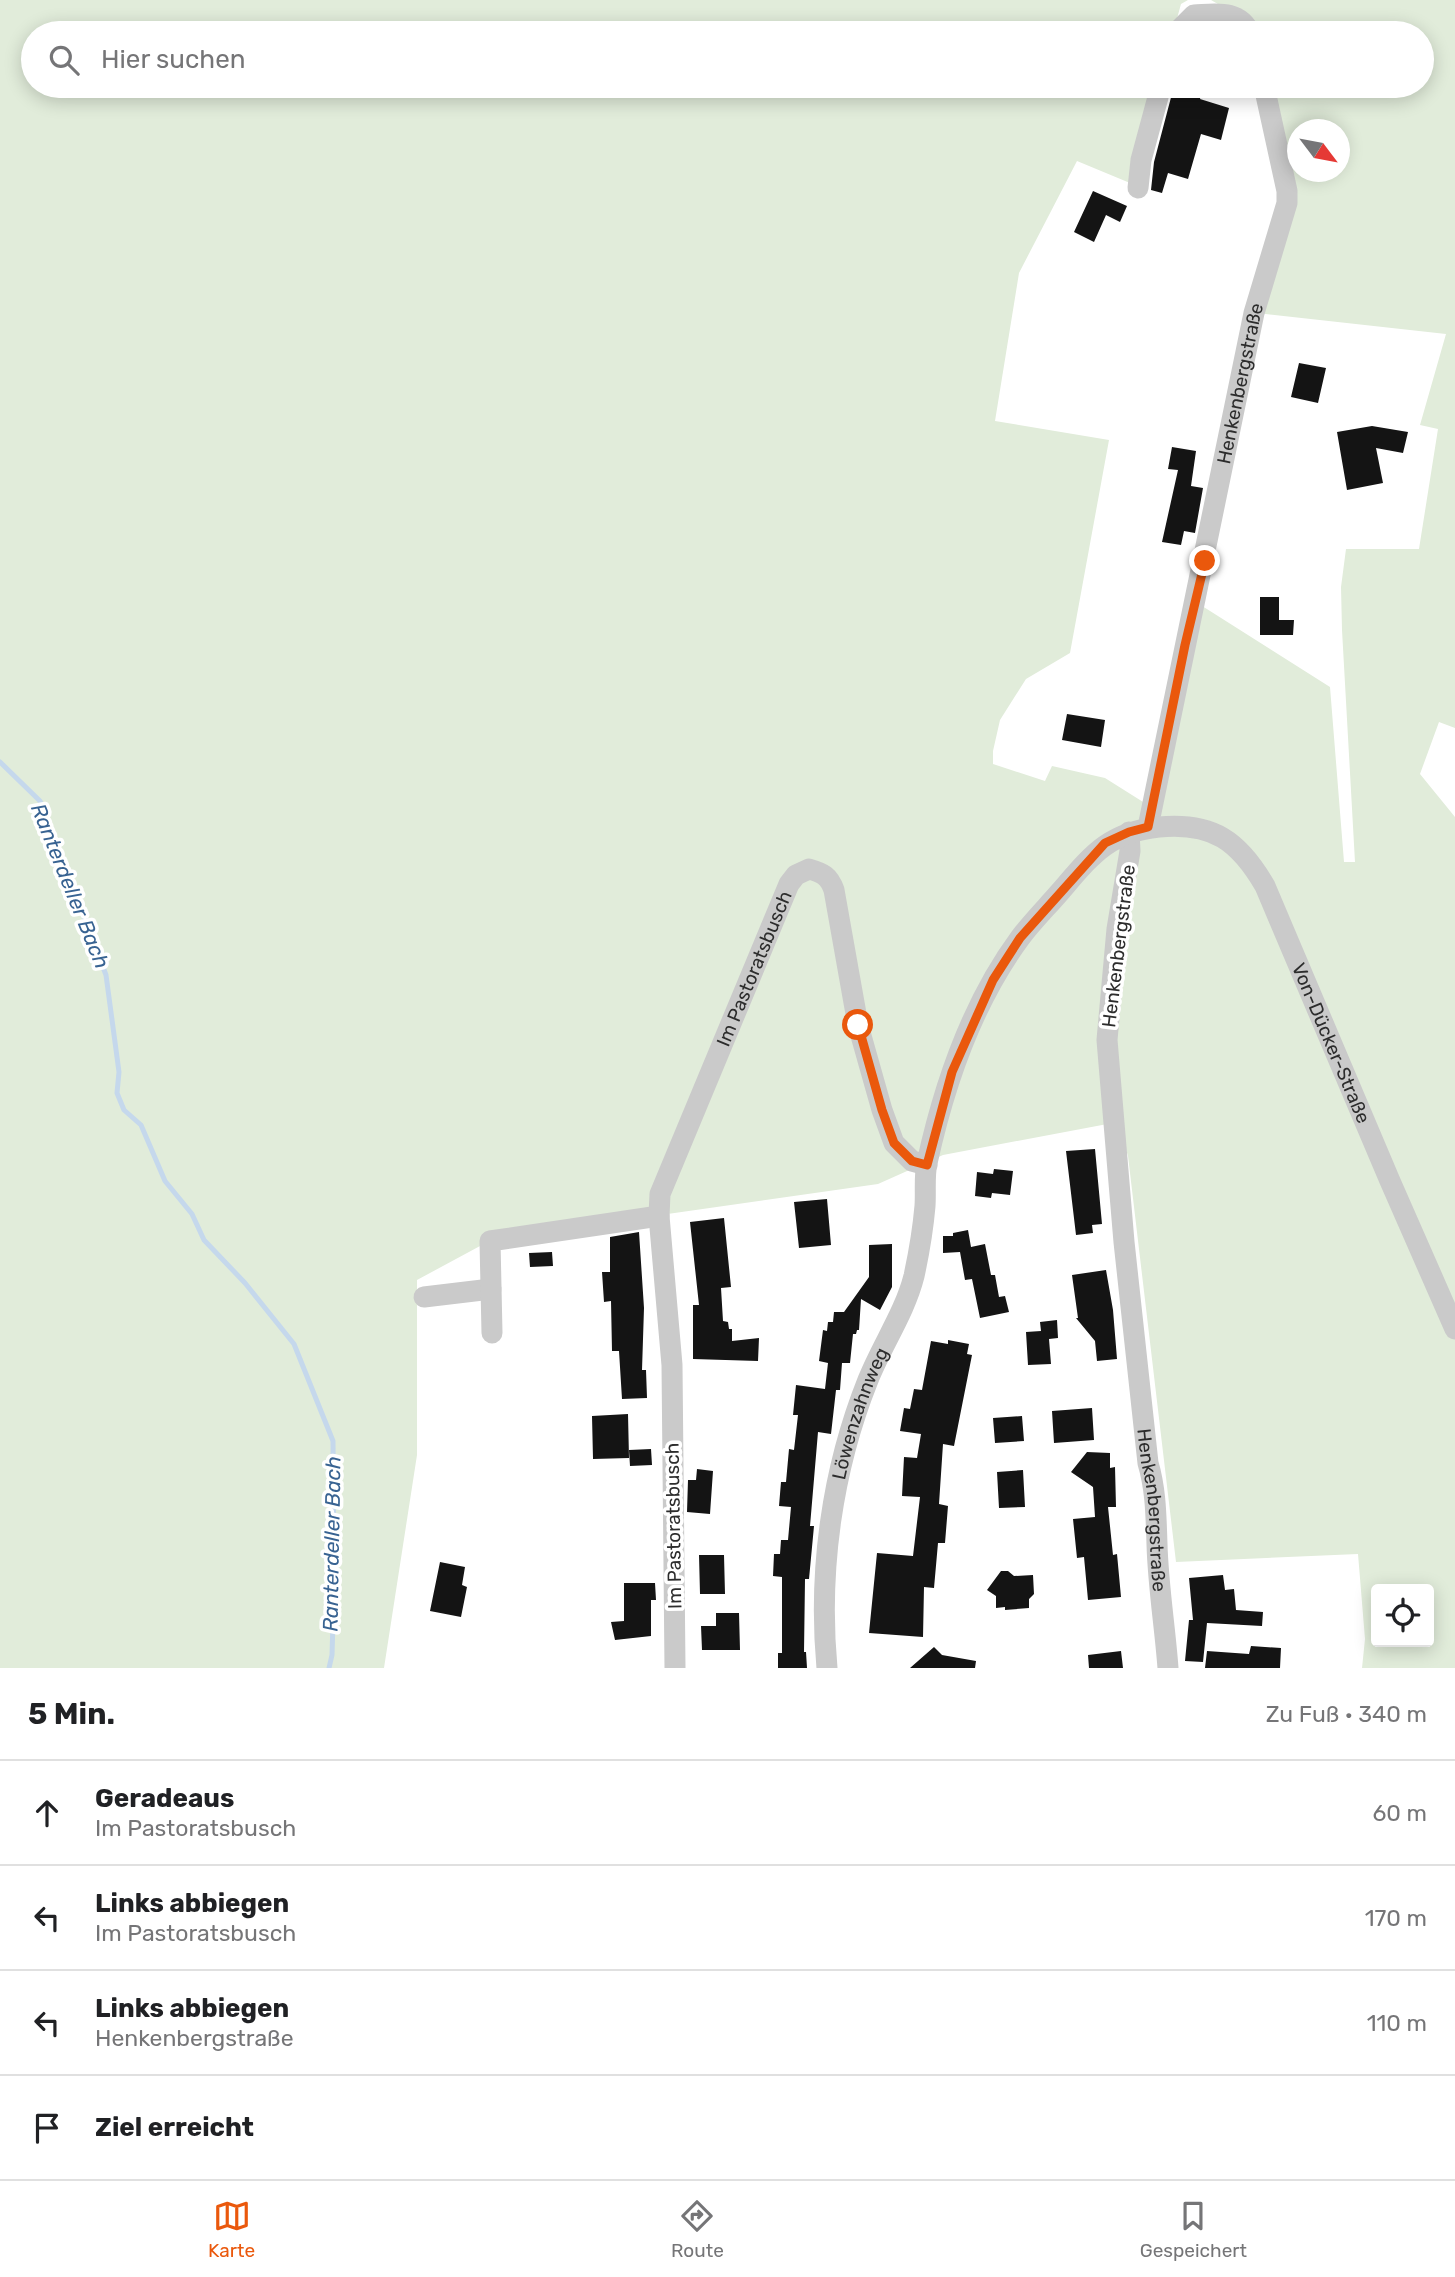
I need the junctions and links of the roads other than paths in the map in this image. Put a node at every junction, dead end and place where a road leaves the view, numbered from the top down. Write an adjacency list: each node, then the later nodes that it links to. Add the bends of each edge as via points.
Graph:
1 (1189, 21): 2 (street, via 1194,16 1217,14)
2 (1242, 21)
3 (1158, 98): 5 (street)
4 (1268, 98): 6 (street, Henkenbergstraße, via 1287,203 1254,313 1212,524)
5 (1138, 188)
6 (1139, 829): 7 (street, via 1105,843 1020,938 993,980 952,1072); 11 (street, Von-Dücker-Straße, via 1171,825 1218,835 1254,867); 15 (street, Henkenbergstraße, via 1130,851 1117,929 1107,1040 1124,1242 1156,1508)
7 (927, 1165): 8 (street, Im Pastoratsbusch, via 912,1161 894,1143 858,1025 834,890 823,873 809,869 789,884 776,913 660,1194); 14 (street, Löwenzahnweg, via 914,1275 856,1412 831,1515)
8 (659, 1216): 9 (street, via 491,1241); 13 (street, Im Pastoratsbusch, via 672,1365)
9 (491, 1289): 10 (street); 12 (street)
10 (424, 1297)
11 (1455, 1329)
12 (492, 1333)
13 (675, 1668)
14 (827, 1668)
15 (1168, 1668)

